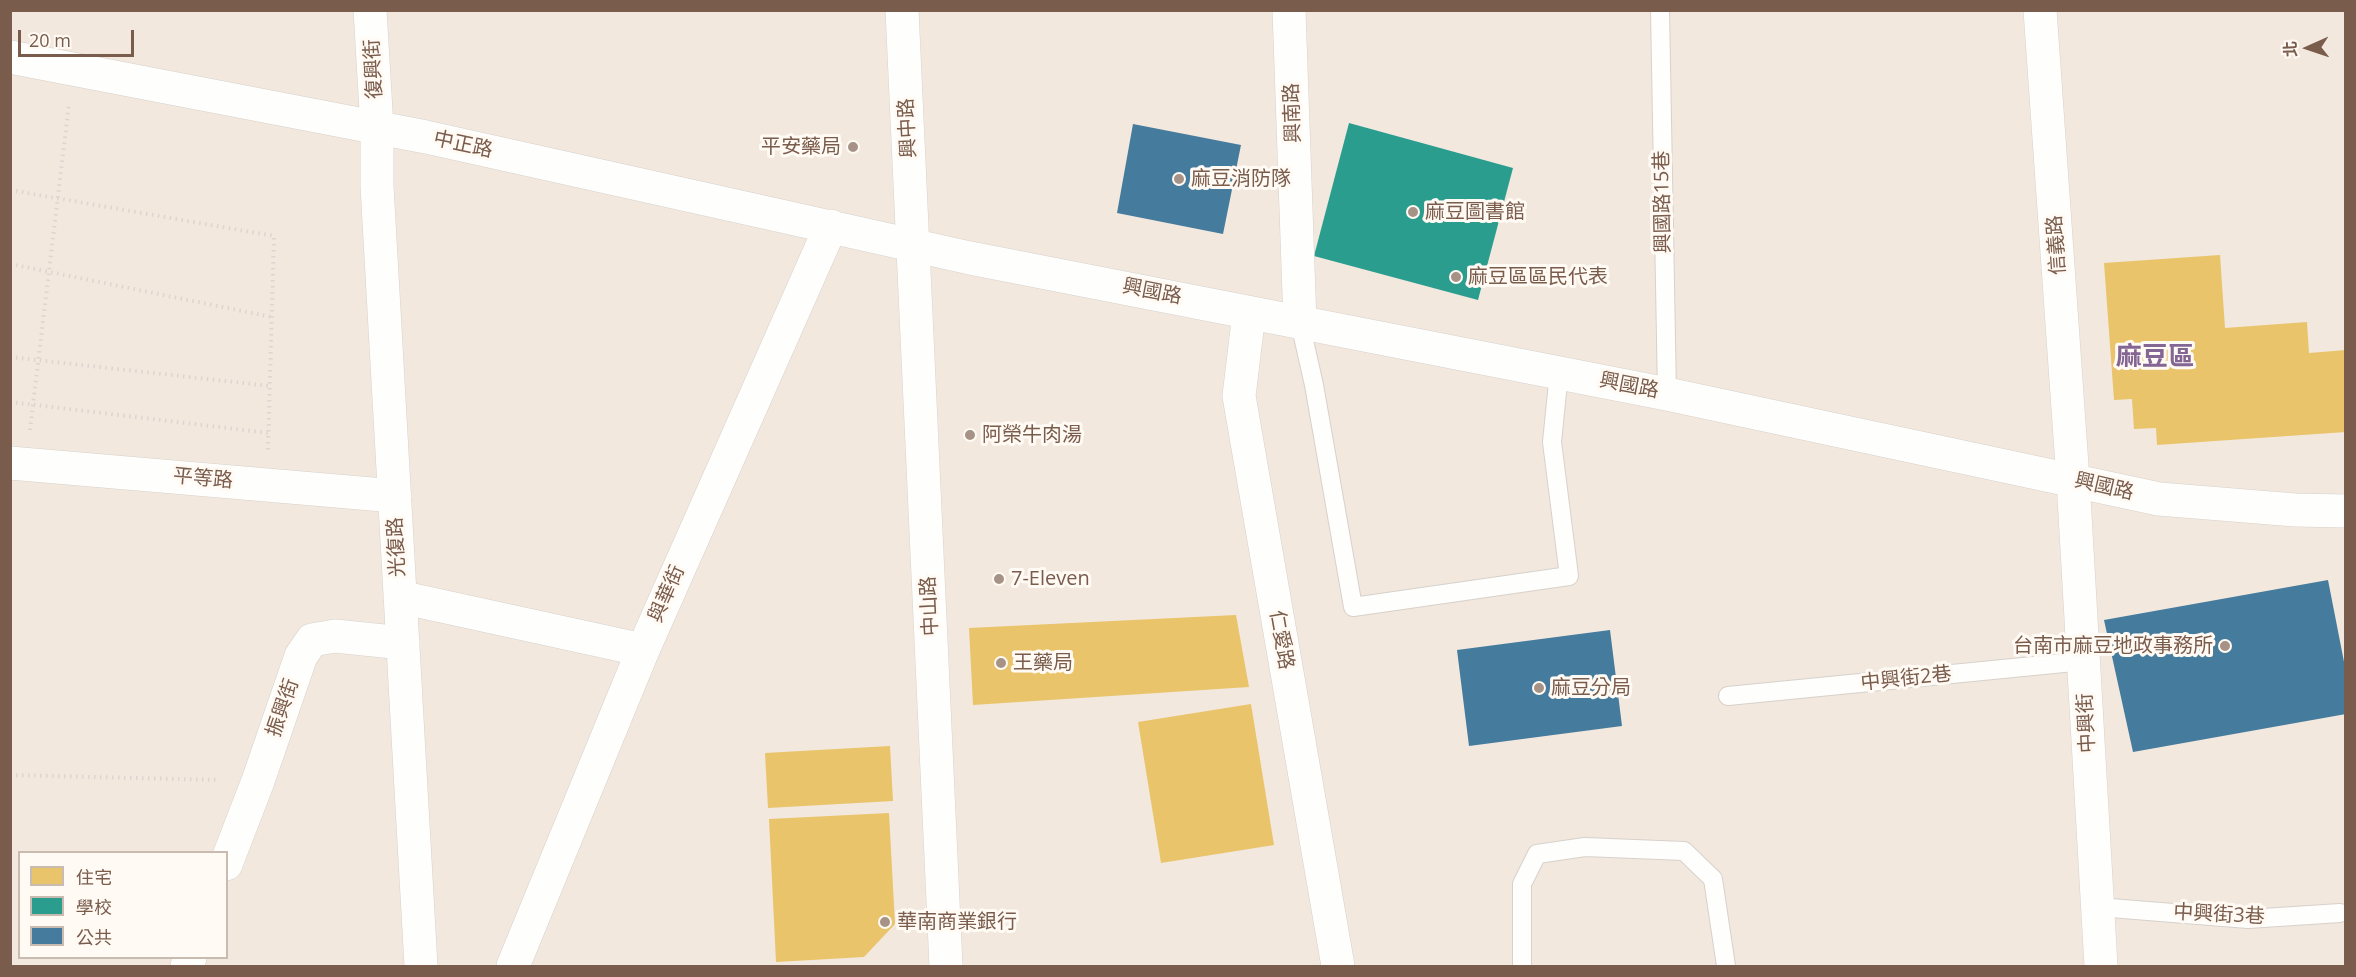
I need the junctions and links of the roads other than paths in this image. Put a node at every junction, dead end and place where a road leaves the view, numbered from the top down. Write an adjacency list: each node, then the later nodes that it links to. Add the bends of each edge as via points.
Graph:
1 (370, 10): 7 (street, 復興街)
2 (902, 10): 9 (street, 興中路)
3 (1289, 10): 11 (street, 興南路)
4 (1660, 10): 13 (lane, 興國路15巷)
5 (2040, 10): 15 (street, 信義路)
6 (10, 57): 7 (street, 中正路)
7 (377, 128): 8 (street, 中正路); 16 (street, 光復路)
8 (831, 226): 9 (street, 中正路); 20 (street, 與華街)
9 (914, 245): 10 (street, 興國路); 28 (street, 中山路)
10 (1249, 313): 11 (street, 興國路); 29 (street, 仁愛路, via 1239,396)
11 (1300, 323): 12 (street, 興國路); 12 (lane, via 1353,607 1569,576 1552,442)
12 (1559, 373): 13 (street, 興國路)
13 (1667, 394): 15 (street, 興國路)
14 (18, 463): 16 (street, 平等路)
15 (2073, 480): 17 (street, 興國路, via 2159,499); 21 (street, 中興街)
16 (395, 496): 18 (street, 光復路)
17 (2346, 512)
18 (400, 597): 19 (street, 光復路); 20 (street)
19 (403, 643): 23 (street, 振興街, via 335,636 312,640 301,656); 26 (street, 光復路)
20 (643, 650): 27 (street, 與華街)
21 (2084, 661): 22 (lane, 中興街2巷); 24 (street, 中興街)
22 (1728, 696)
23 (228, 859)
24 (2098, 907): 25 (lane, 中興街3巷, via 2248,919); 32 (street, 中興街)
25 (2340, 913)
26 (421, 966)
27 (513, 966)
28 (946, 966)
29 (1338, 966)
30 (1522, 966): 31 (lane, via 1522,884 1537,854 1585,847 1684,851 1713,879)
31 (1726, 966)
32 (2101, 966)

